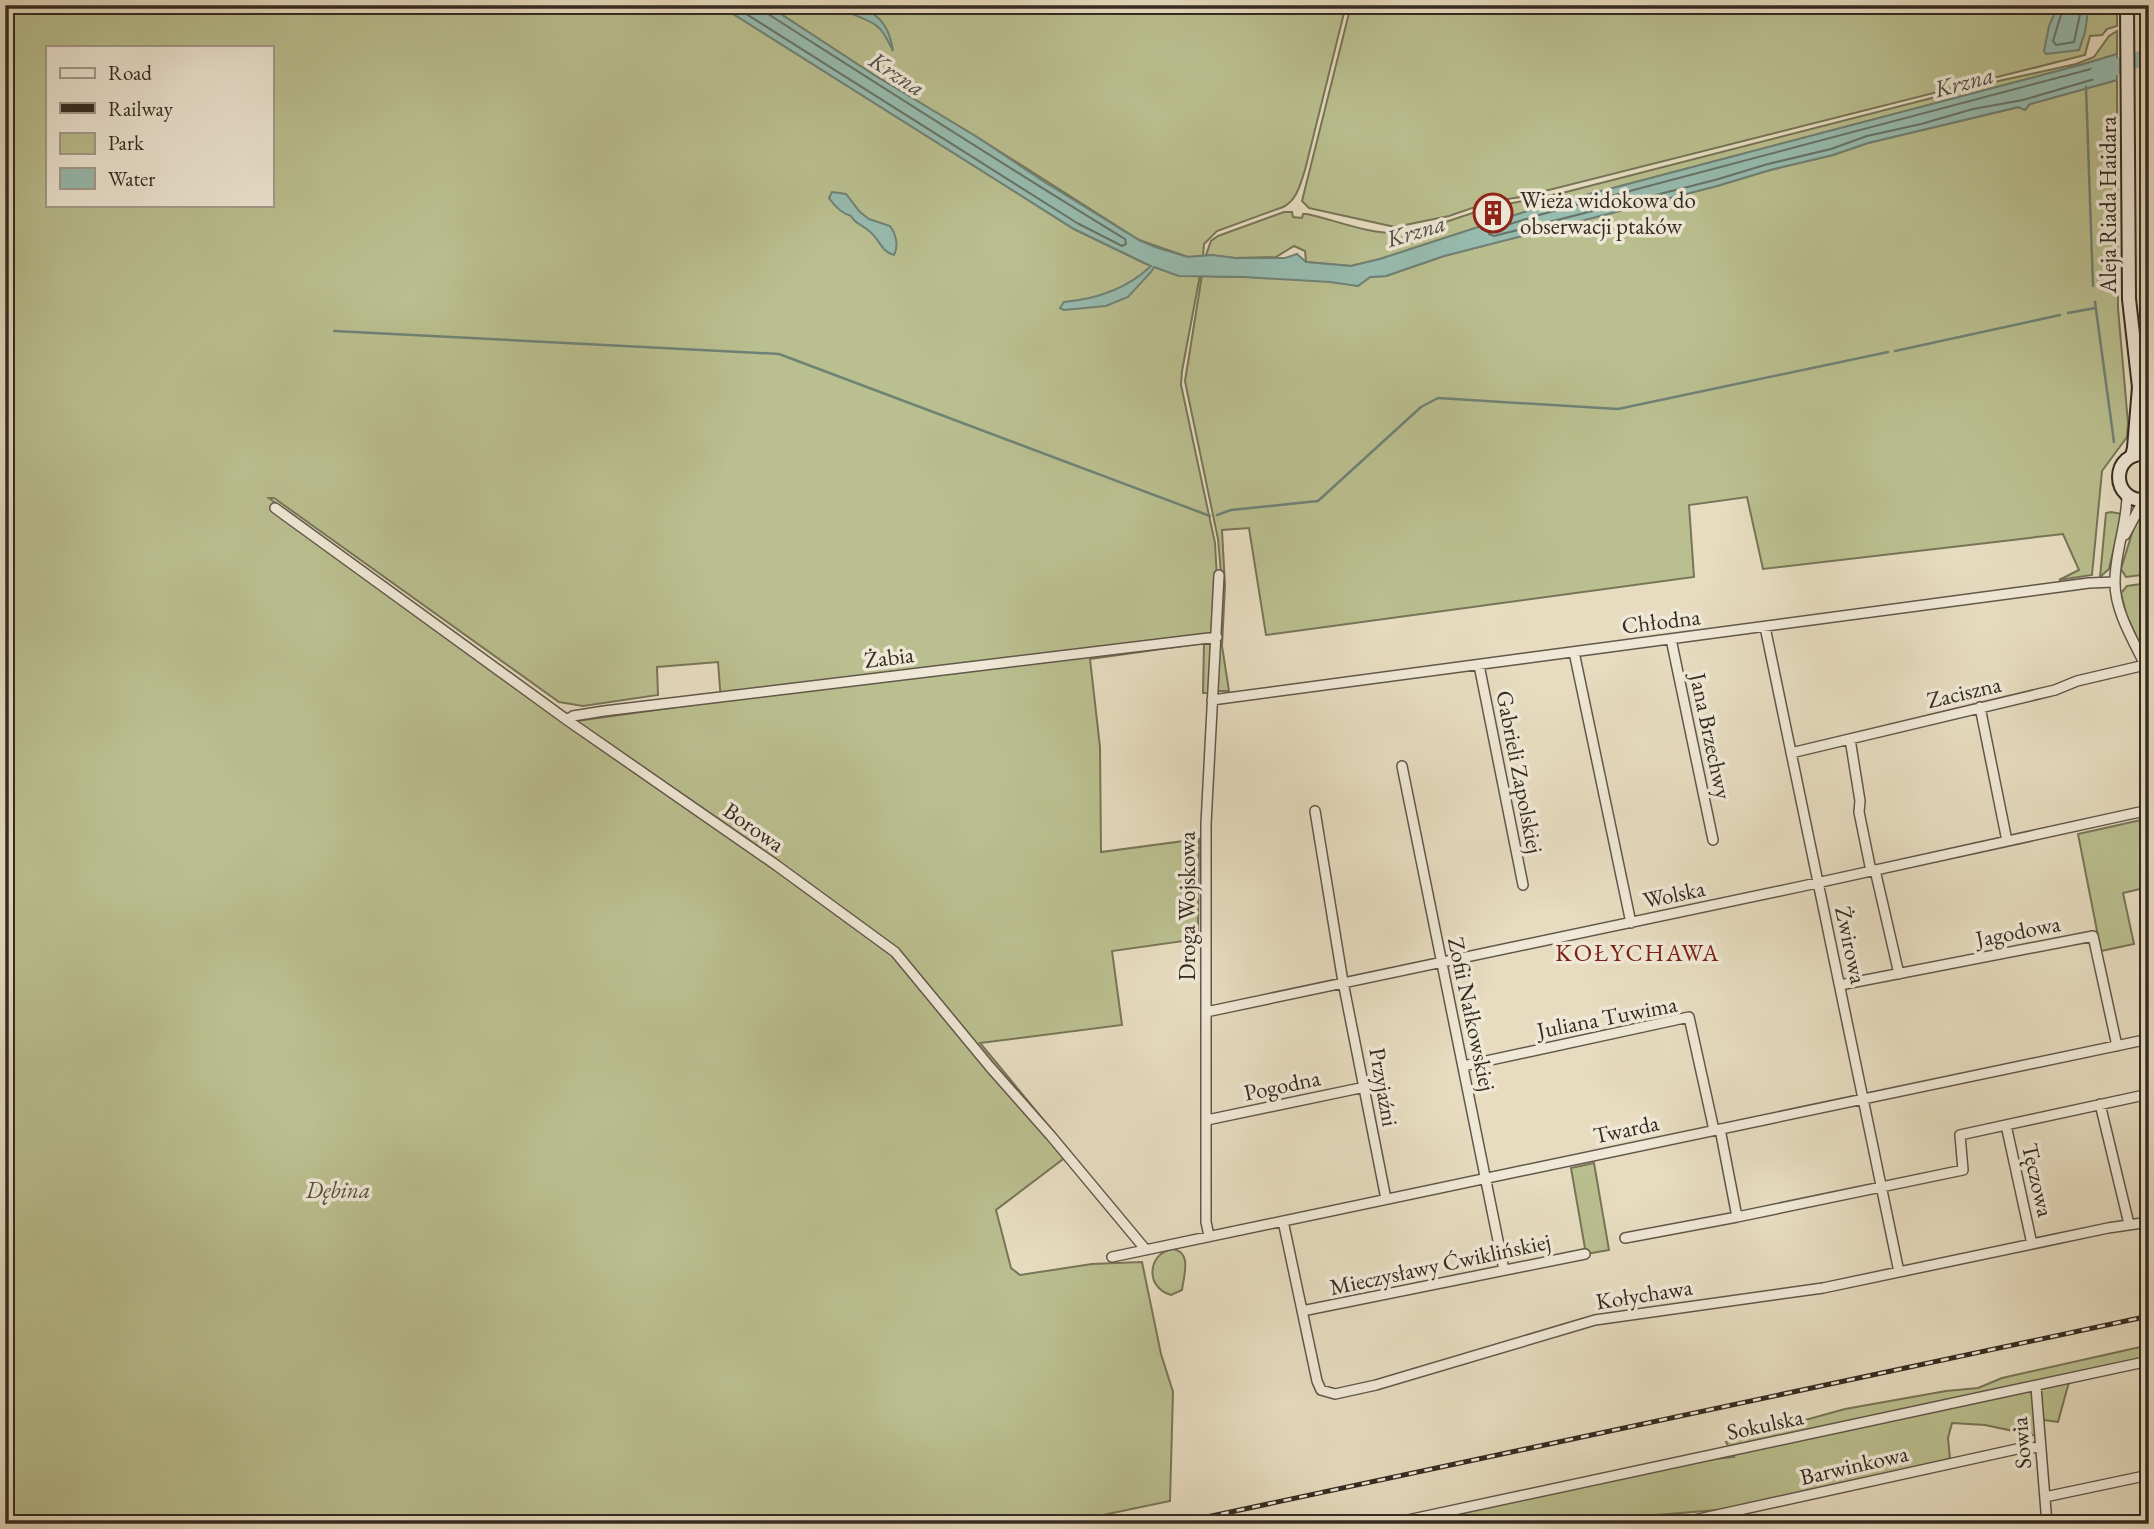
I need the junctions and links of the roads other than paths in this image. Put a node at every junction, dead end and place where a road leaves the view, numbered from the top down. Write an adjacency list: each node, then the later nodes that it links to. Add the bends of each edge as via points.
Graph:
1 (2127, 5): 2 (street, Aleja Riada Haidara, via 2129,299)
2 (2144, 409): 3 (street, Aleja Riada Haidara); 4 (street, Aleja Riada Haidara)
3 (2149, 452): 4 (street)
4 (2132, 456): 5 (street, Aleja Riada Haidara, via 2119,474)
5 (2127, 495): 6 (street); 8 (street)
6 (2146, 500): 8 (street)
7 (275, 508): 19 (street, Borowa)
8 (2121, 543): 10 (street)
9 (1219, 575): 12 (street, Droga Wojskowa)
10 (2114, 582): 11 (street, Chłodna); 16 (street, via 2118,604)
11 (1765, 627): 13 (street, Chłodna); 21 (street, Żwirowa)
12 (1217, 637): 17 (street, Droga Wojskowa); 19 (street, Żabia, via 604,711)
13 (1671, 639): 14 (street, Chłodna); 25 (street, Jana Brzechwy)
14 (1574, 652): 15 (street, Chłodna); 30 (street)
15 (1479, 665): 17 (street, Chłodna); 29 (street, Gabrieli Zapolskiej)
16 (2147, 669): 18 (street, Zaciszna, via 2077,681)
17 (1212, 700): 35 (street, Droga Wojskowa, via 1206,824)
18 (1980, 707): 20 (street, Zaciszna); 26 (street)
19 (567, 720): 56 (street, Borowa, via 895,952)
20 (1850, 739): 21 (street, Zaciszna); 27 (street, via 1859,812)
21 (1791, 753): 28 (street, Żwirowa)
22 (1402, 766): 31 (street, Zofii Nałkowskiej)
23 (2149, 810): 26 (street, Wolska)
24 (1315, 811): 33 (street, Przyjaźni)
25 (1713, 840)
26 (2007, 841): 27 (street, Wolska)
27 (1873, 870): 28 (street, Wolska); 32 (street)
28 (1818, 883): 30 (street, Wolska); 34 (street, Żwirowa)
29 (1523, 885)
30 (1630, 922): 31 (street, Wolska)
31 (1441, 963): 33 (street, Wolska); 38 (street, Zofii Nałkowskiej)
32 (1899, 974): 34 (street, Jagodowa); 37 (street, Jagodowa, via 2093,936)
33 (1343, 982): 35 (street, Wolska); 39 (street, Przyjaźni)
34 (1840, 985): 41 (street, Żwirowa)
35 (1206, 1012): 43 (street, Droga Wojskowa)
36 (2149, 1040): 37 (street, Twarda)
37 (2116, 1046): 41 (street, Twarda)
38 (1463, 1066): 45 (street, Juliana Tuwima, via 1689,1017); 46 (street, Zofii Nałkowskiej)
39 (1365, 1087): 43 (street, Pogodna); 48 (street, Przyjaźni)
40 (2149, 1094): 42 (street)
41 (1863, 1100): 45 (street, Twarda); 47 (street, Żwirowa)
42 (2101, 1104): 44 (street); 52 (street)
43 (1207, 1120): 53 (street, Droga Wojskowa)
44 (2006, 1125): 47 (street, via 1960,1135 1963,1170); 55 (street, Tęczowa)
45 (1717, 1129): 46 (street, Twarda); 49 (street)
46 (1485, 1179): 48 (street, Twarda); 59 (street, Zofii Nałkowskiej)
47 (1880, 1187): 49 (street); 60 (street, Żwirowa)
48 (1386, 1199): 50 (street, Twarda)
49 (1737, 1217): 54 (street)
50 (1283, 1221): 53 (street, Twarda); 61 (street, Kołychawa)
51 (2149, 1222): 52 (street, Kołychawa)
52 (2129, 1224): 55 (street, Kołychawa)
53 (1209, 1236): 56 (street, Twarda)
54 (1625, 1238)
55 (2032, 1244): 60 (street, Kołychawa)
56 (1146, 1250): 58 (street, Twarda)
57 (1585, 1254): 59 (street, Mieczysławy Ćwiklińskiej)
58 (1112, 1257)
59 (1504, 1270): 61 (street, Mieczysławy Ćwiklińskiej)
60 (1899, 1272): 61 (street, Kołychawa, via 1802,1292 1595,1320 1333,1395 1318,1385)
61 (1302, 1311)
62 (2149, 1361): 63 (street, Sokulska)
63 (2036, 1387): 64 (street, Sowia); 68 (street, Sokulska)
64 (2041, 1448): 66 (street, Sowia); 67 (street, Barwinkowa, via 2026,1447)
65 (2149, 1475): 66 (street, Sowia)
66 (2045, 1497): 70 (street, Sowia)
67 (1727, 1519): 69 (street, Barwinkowa)
68 (1389, 1524)
69 (1676, 1524)
70 (2047, 1524)

